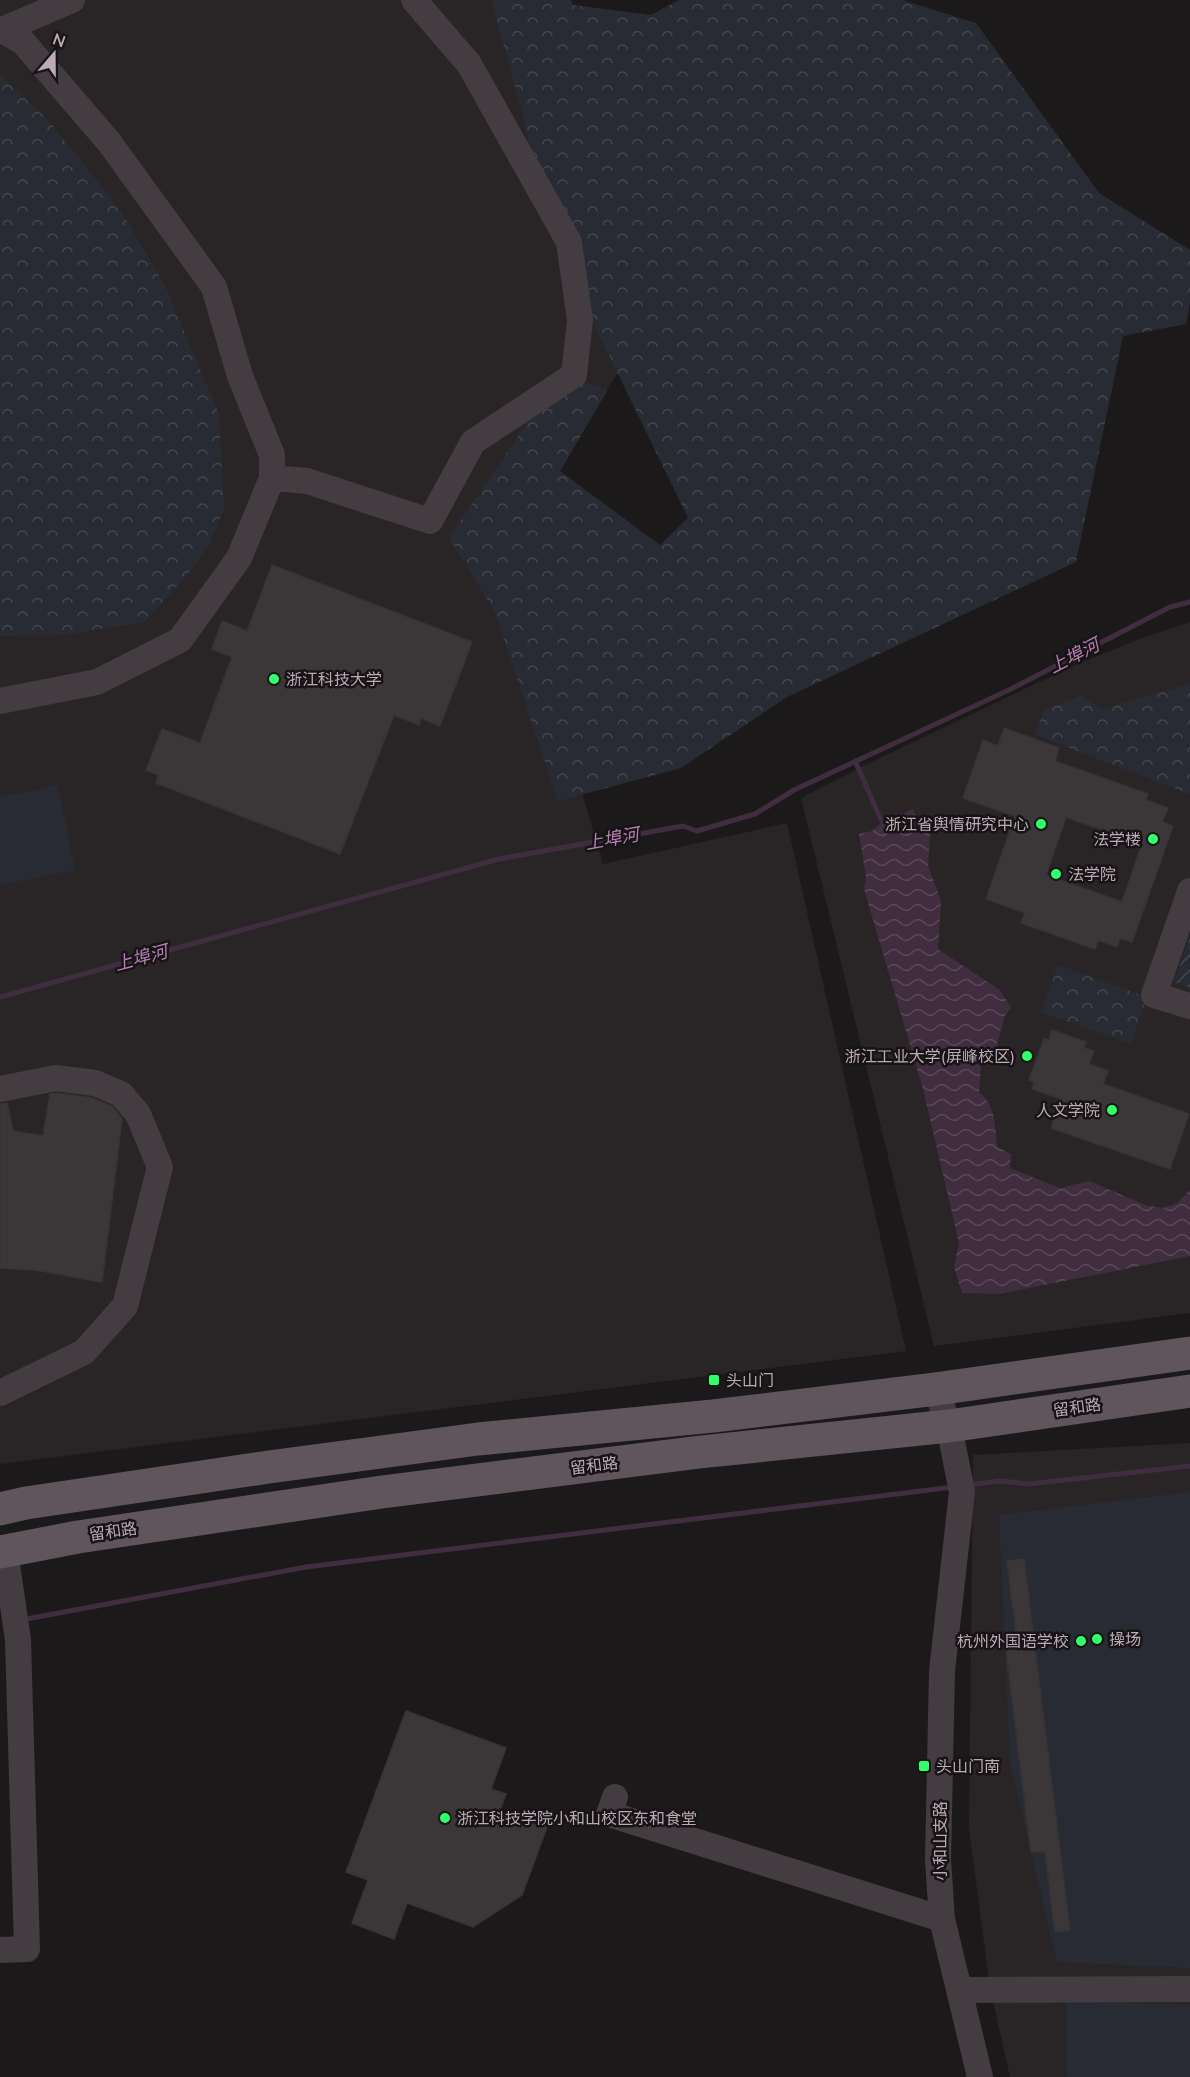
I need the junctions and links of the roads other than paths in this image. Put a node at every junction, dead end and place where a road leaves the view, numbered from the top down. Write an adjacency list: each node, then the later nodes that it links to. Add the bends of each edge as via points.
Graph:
1 (72, 0): 3 (street)
2 (414, 0): 4 (street, via 470,64 569,242 580,320 574,375 473,442 430,521 307,481)
3 (1, 29): 4 (street, via 23,42 110,142 214,287 240,375 272,455)
4 (272, 478): 5 (street, via 239,558 180,640 97,682)
5 (0, 701)
6 (1190, 891): 7 (street, via 1154,995)
7 (1190, 1006)
8 (0, 1089): 12 (street, via 56,1078 94,1083 121,1094 138,1114 160,1167 125,1306 84,1352)
9 (1190, 1353): 10 (main road)
10 (936, 1389): 13 (street, 小和山支路); 14 (main road, via 478,1439)
11 (1190, 1391): 13 (main road, 留和路)
12 (0, 1393)
13 (949, 1426): 15 (main road, 留和路, via 382,1492); 17 (street, 小和山支路, via 960,1485 942,1671 938,1860)
14 (0, 1509)
15 (2, 1552): 18 (street, via 15,1621 27,1949)
16 (615, 1797): 17 (street, via 609,1814)
17 (942, 1919): 20 (street, 小和山支路)
18 (0, 1950)
19 (1190, 1989): 20 (street)
20 (959, 1990): 21 (street, 小和山支路)
21 (980, 2077)

